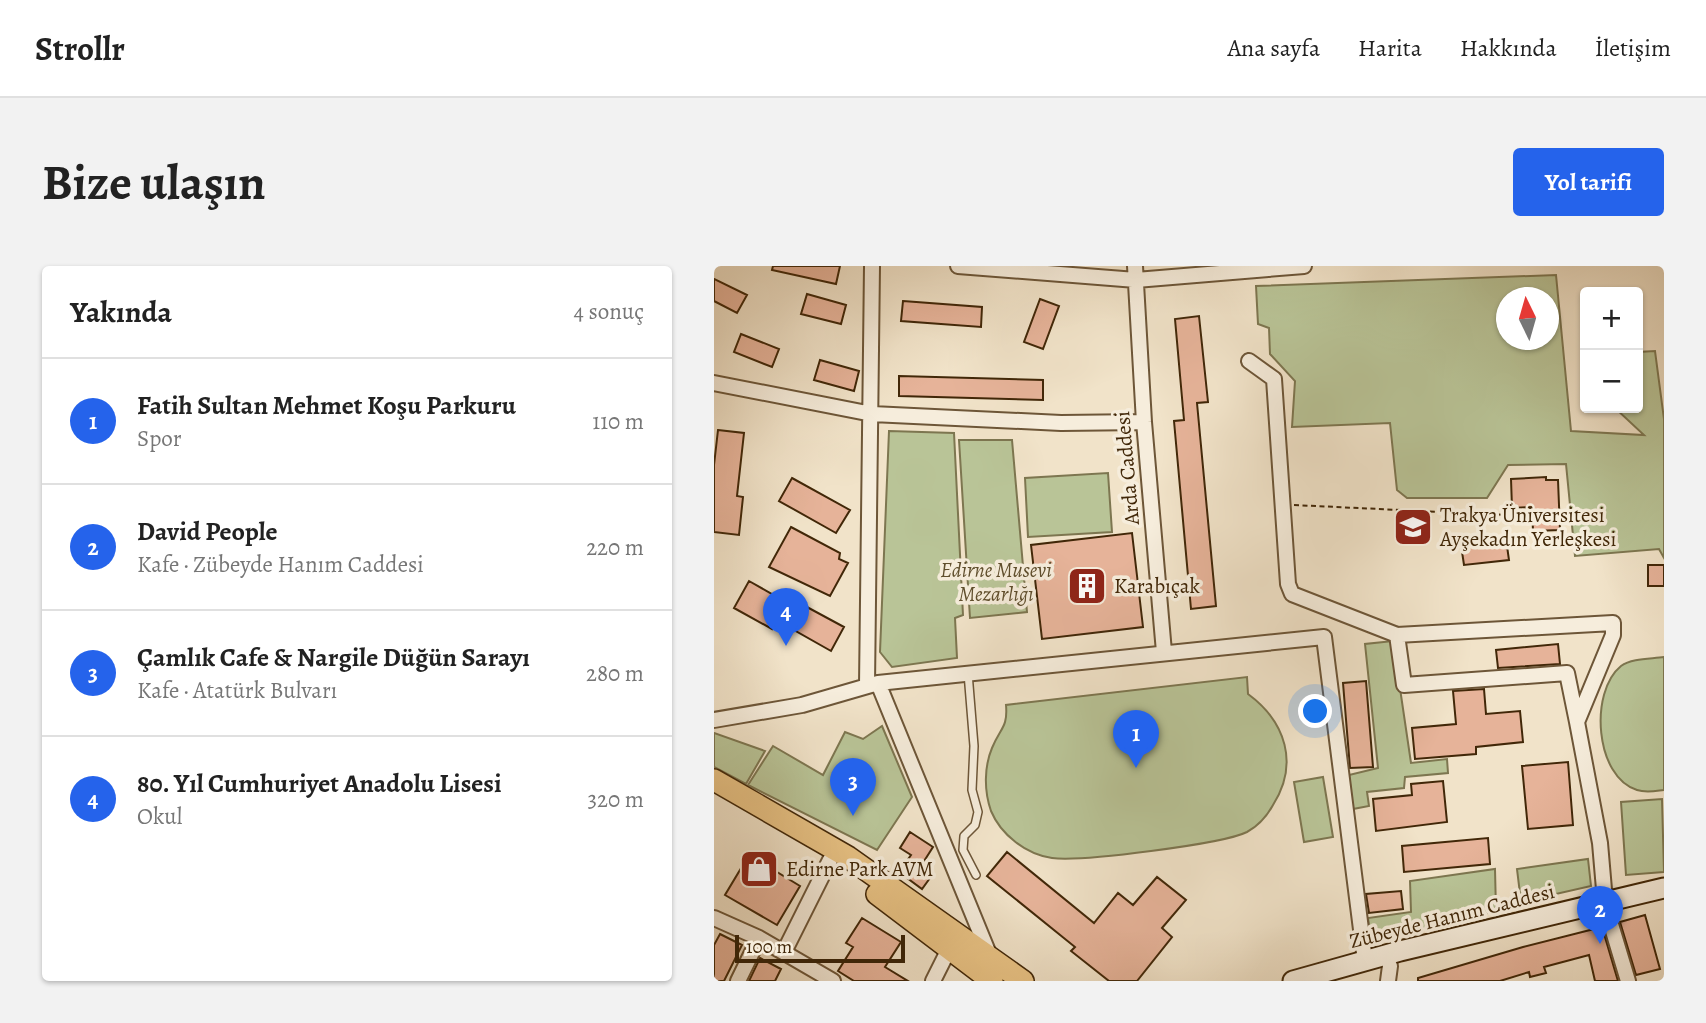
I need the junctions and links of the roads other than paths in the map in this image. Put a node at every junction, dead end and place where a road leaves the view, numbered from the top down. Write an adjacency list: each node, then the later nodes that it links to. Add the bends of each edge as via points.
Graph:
1 (872, 266): 7 (street)
2 (958, 266): 4 (street)
3 (1304, 266): 4 (street)
4 (1136, 273): 8 (street, Arda Caddesi)
5 (1249, 361): 9 (street, via 1274,379 1292,594)
6 (714, 383): 7 (street)
7 (872, 414): 8 (street); 12 (street)
8 (1144, 422): 10 (street, Arda Caddesi)
9 (1397, 635): 14 (street, via 1404,685 1567,673); 14 (street, via 1613,623 1613,635)
10 (1164, 652): 11 (street); 27 (street, via 1324,637)
11 (968, 673): 12 (street); 18 (lane, via 974,746 972,790 978,812 975,825 964,836 963,850)
12 (873, 684): 13 (street, via 802,705); 26 (street)
13 (714, 720)
14 (1577, 722): 21 (street, via 1600,843)
15 (714, 780): 26 (main road, via 848,857)
16 (714, 795): 17 (main road)
17 (830, 860): 24 (main road); 25 (street)
18 (976, 875)
19 (1664, 888): 21 (main road, Zübeyde Hanım Caddesi)
20 (1664, 898): 21 (main road, Zübeyde Hanım Caddesi)
21 (1606, 906): 27 (main road, Zübeyde Hanım Caddesi); 28 (main road, Zübeyde Hanım Caddesi); 36 (street)
22 (714, 918): 23 (street)
23 (758, 938): 25 (street); 30 (street)
24 (950, 947): 31 (street); 32 (main road)
25 (785, 952): 29 (street)
26 (989, 954): 33 (main road)
27 (1365, 961): 34 (main road, Zübeyde Hanım Caddesi)
28 (1389, 973): 35 (main road, Zübeyde Hanım Caddesi)
29 (830, 980)
30 (738, 981)
31 (933, 981)
32 (992, 981)
33 (1023, 981)
34 (1293, 981)
35 (1338, 981)
36 (1628, 981)

